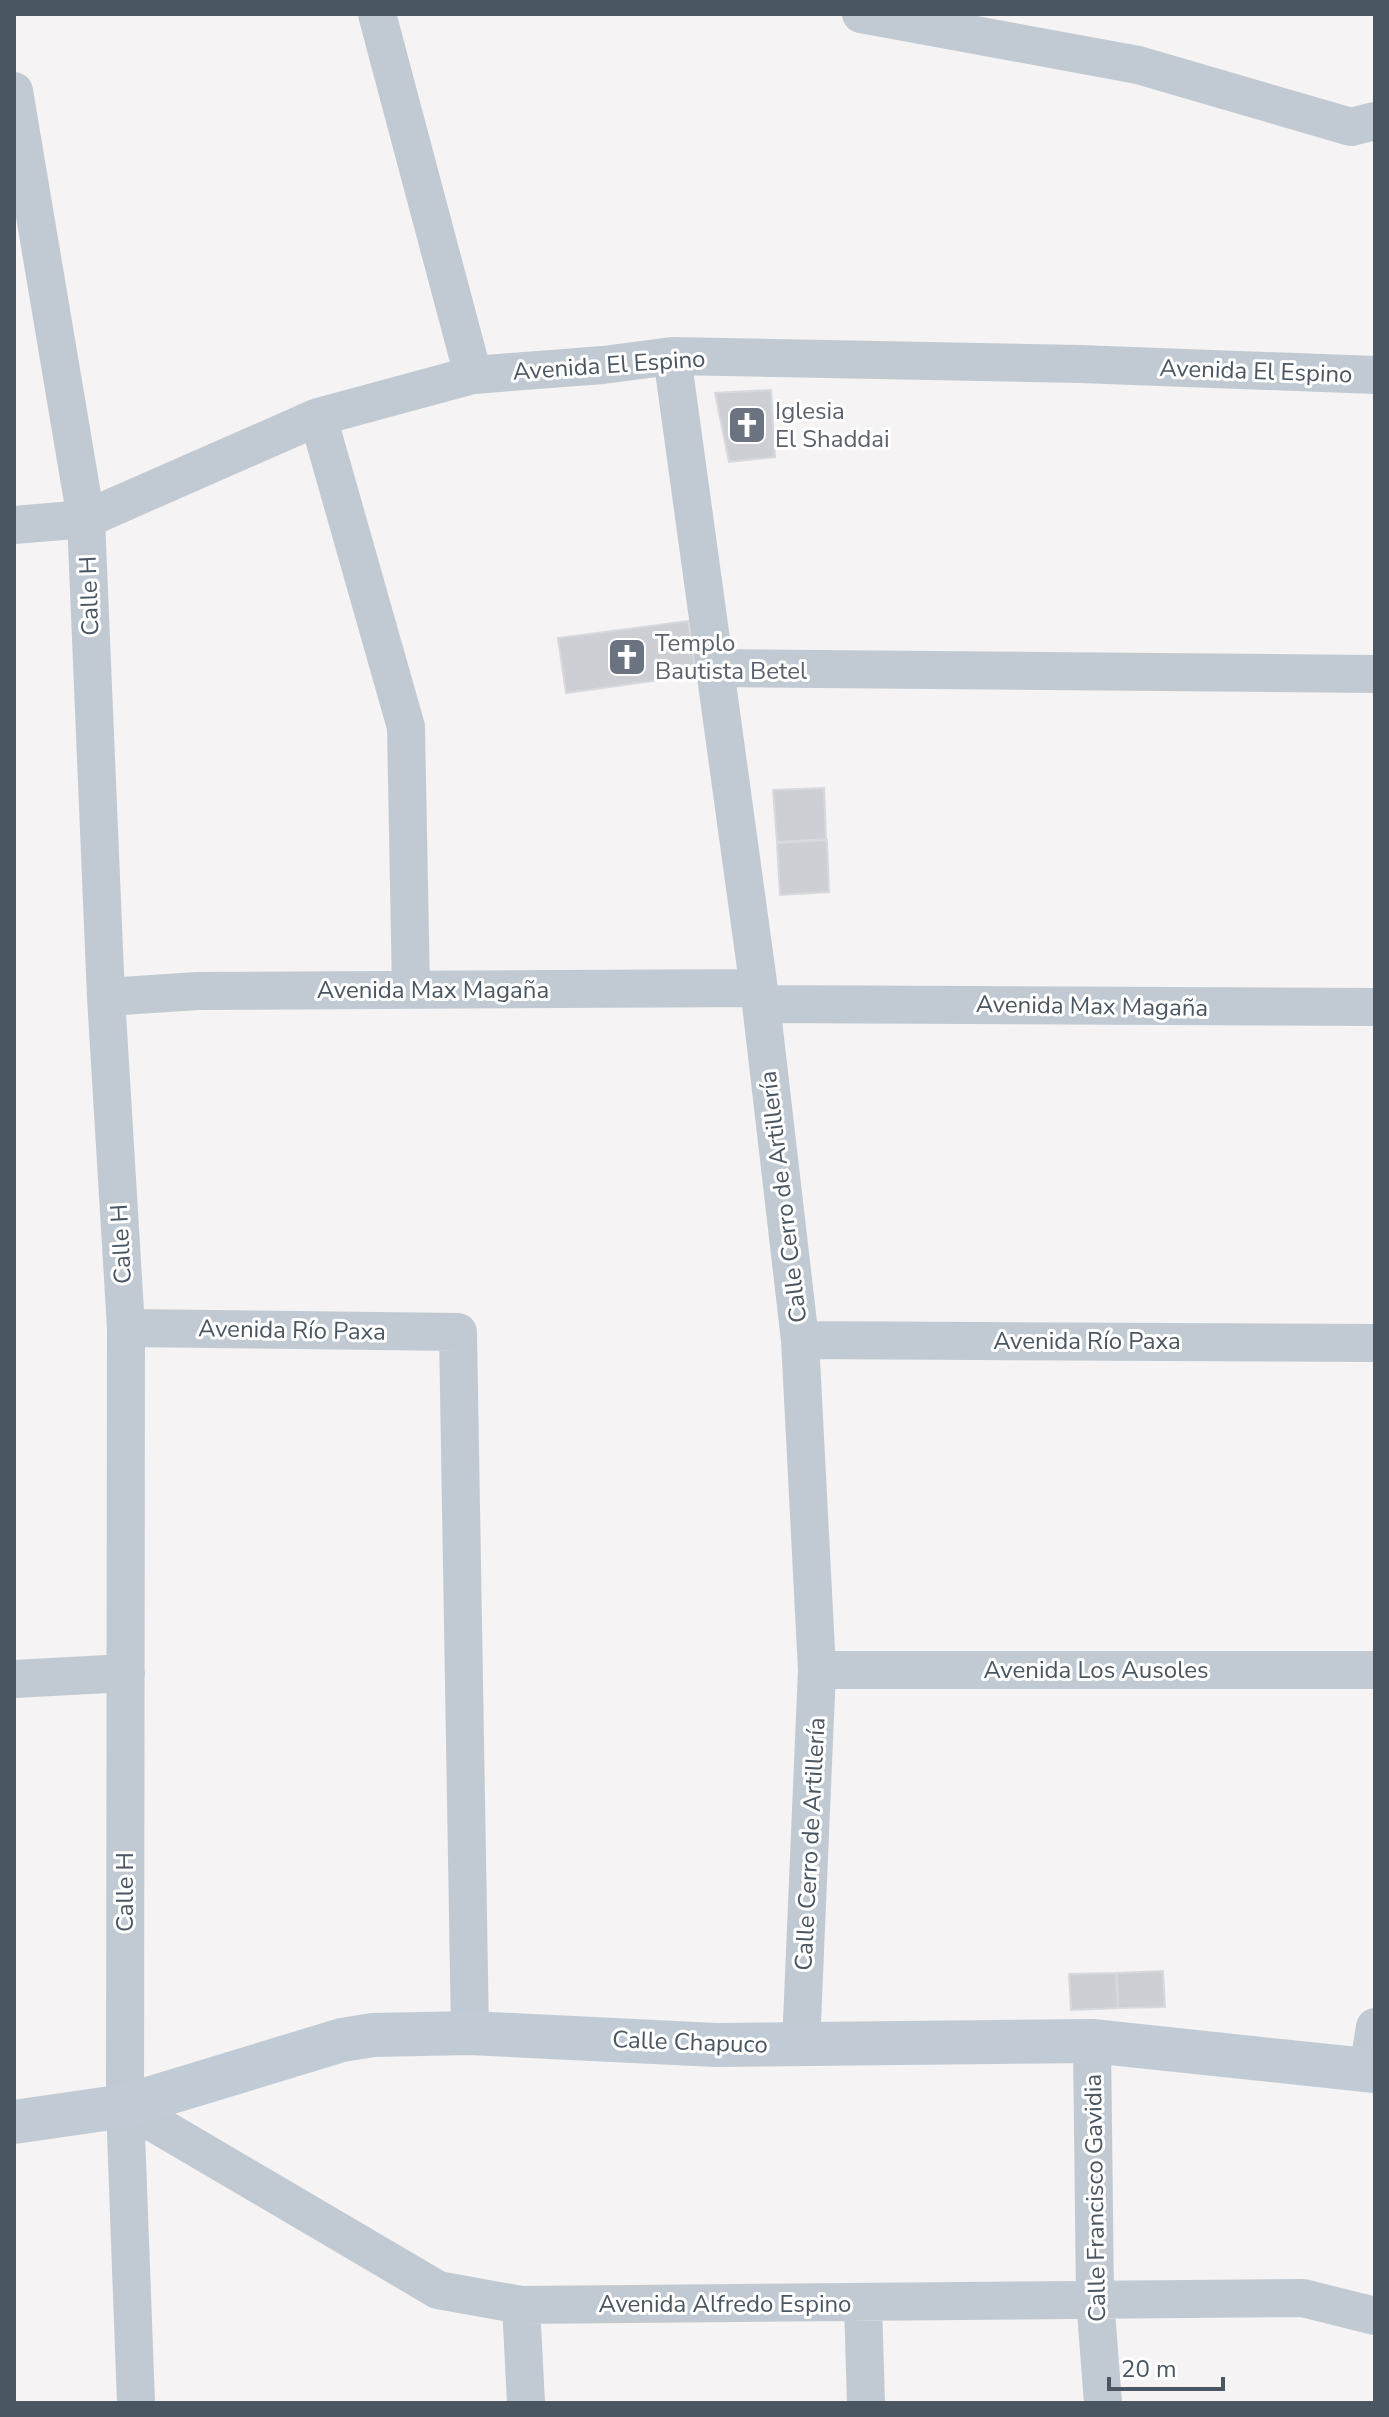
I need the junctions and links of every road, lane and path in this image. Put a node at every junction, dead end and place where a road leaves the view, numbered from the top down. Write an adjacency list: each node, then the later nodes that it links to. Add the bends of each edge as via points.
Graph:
1 (377, 14): 6 (street)
2 (861, 14): 4 (street, via 1138,65 1351,127)
3 (14, 91): 9 (street, Calle H)
4 (1375, 121)
5 (672, 356): 6 (street, Avenida El Espino); 7 (street, Avenida El Espino); 11 (street, Calle Cerro de Artillería)
6 (473, 375): 8 (street, Avenida El Espino)
7 (1375, 375)
8 (318, 417): 9 (street, Avenida El Espino); 13 (street, via 406,727)
9 (86, 519): 10 (street, Avenida El Espino); 15 (street, Calle H)
10 (14, 525)
11 (717, 668): 12 (street); 14 (street, Calle Cerro de Artillería)
12 (1375, 674)
13 (411, 990): 14 (street, Avenida Max Magaña); 15 (street, Avenida Max Magaña)
14 (760, 996): 16 (street, Avenida Max Magaña); 18 (street, Calle Cerro de Artillería)
15 (106, 997): 17 (street, Calle H)
16 (1375, 1007)
17 (126, 1328): 22 (street, Calle H); 25 (street, Avenida Río Paxa, via 458,1332)
18 (800, 1340): 19 (street, Avenida Río Paxa); 20 (street, Calle Cerro de Artillería)
19 (1375, 1343)
20 (817, 1670): 21 (street, Avenida Los Ausoles); 27 (street, Calle Cerro de Artillería)
21 (1375, 1670)
22 (126, 1673): 23 (street); 29 (street, Calle H)
23 (14, 1679)
24 (1375, 2027): 28 (street)
25 (470, 2033): 27 (street, Calle Chapuco); 29 (street, Calle Chapuco, via 342,2040)
26 (1092, 2041): 27 (street, Calle Chapuco); 28 (street, Calle Chapuco); 31 (street, Calle Francisco Gavidia)
27 (801, 2045)
28 (1371, 2070)
29 (125, 2106): 30 (street, Calle Chapuco); 33 (street, Avenida Alfredo Espino, via 438,2290); 35 (street, Calle H)
30 (14, 2122)
31 (1095, 2299): 32 (street, Avenida Alfredo Espino); 34 (street, Avenida Alfredo Espino, via 1303,2298); 38 (street, Calle Francisco Gavidia)
32 (863, 2304): 33 (street, Avenida Alfredo Espino); 37 (street)
33 (521, 2305): 36 (street)
34 (1375, 2316)
35 (136, 2403)
36 (526, 2403)
37 (866, 2403)
38 (1103, 2403)

